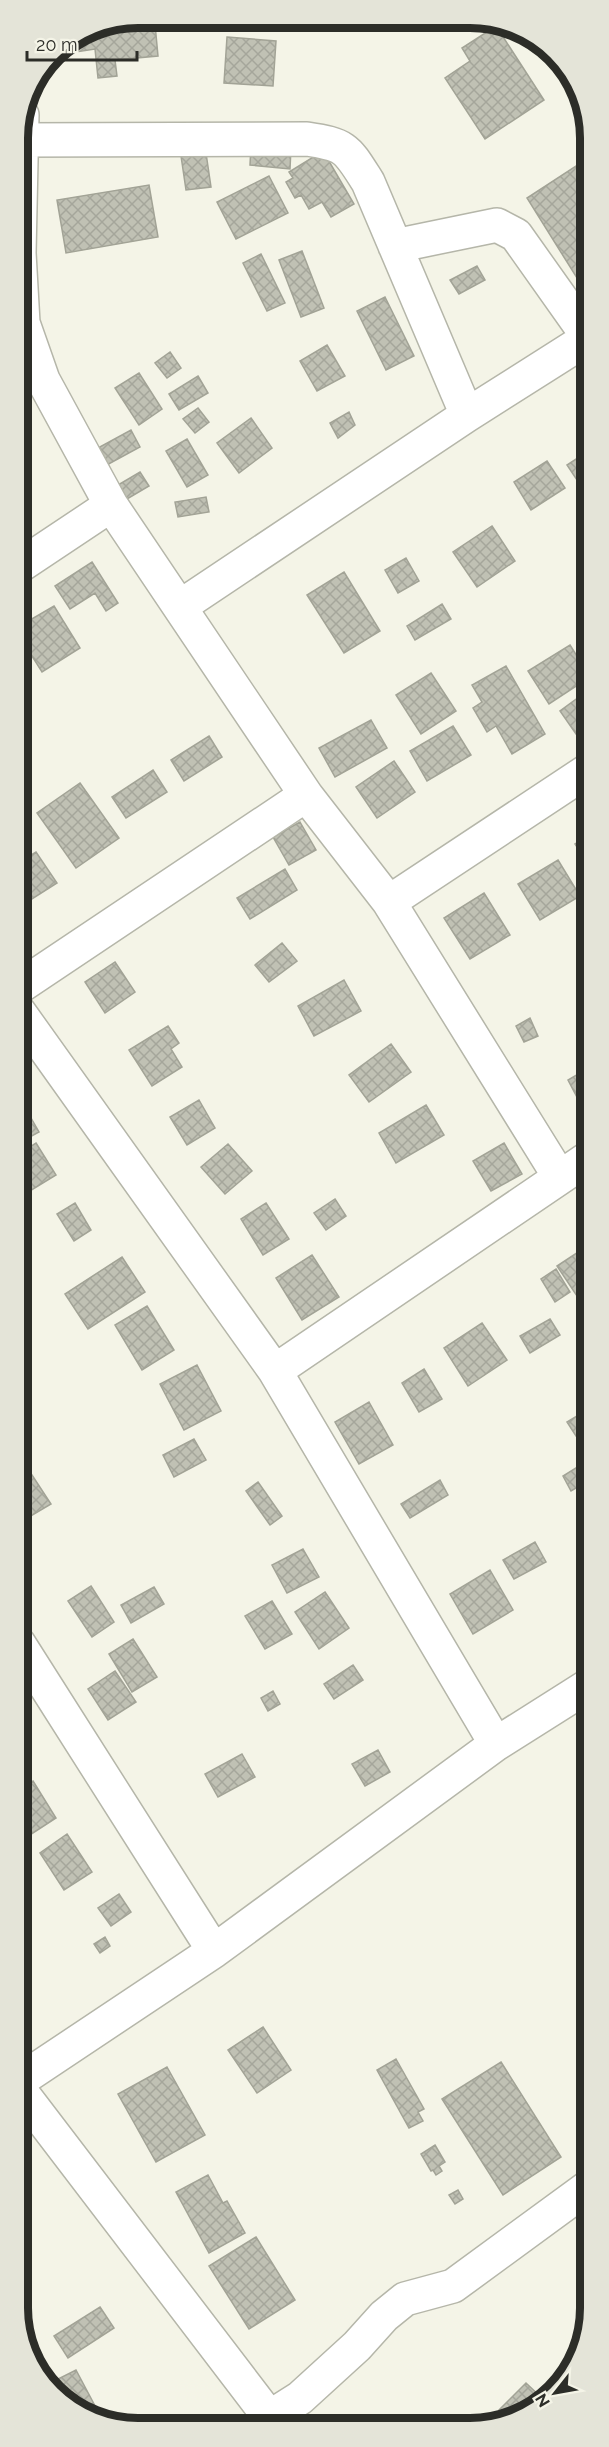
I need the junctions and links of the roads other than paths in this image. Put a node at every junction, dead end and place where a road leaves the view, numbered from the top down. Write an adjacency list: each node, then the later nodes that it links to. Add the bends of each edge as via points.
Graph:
1 (29, 128): 2 (street, via 335,143 351,156 368,182)
2 (395, 246): 3 (street, via 497,225 516,235); 6 (street)
3 (580, 325)
4 (29, 342): 7 (street, via 43,380)
5 (580, 344): 6 (street)
6 (467, 415): 9 (street)
7 (111, 505): 8 (street); 9 (street)
8 (29, 560)
9 (181, 606): 11 (street)
10 (580, 777): 12 (street)
11 (306, 795): 12 (street); 13 (street)
12 (389, 902): 16 (street)
13 (29, 981)
14 (29, 1026): 17 (street)
15 (580, 1163): 16 (street)
16 (559, 1176): 17 (street)
17 (274, 1371): 20 (street)
18 (28, 1659): 21 (street)
19 (580, 1691): 20 (street)
20 (496, 1744): 21 (street)
21 (214, 1951): 22 (street)
22 (28, 2075)
23 (28, 2101): 25 (street)
24 (580, 2193): 26 (street, via 453,2286 405,2299)
25 (270, 2418)
26 (278, 2418)

